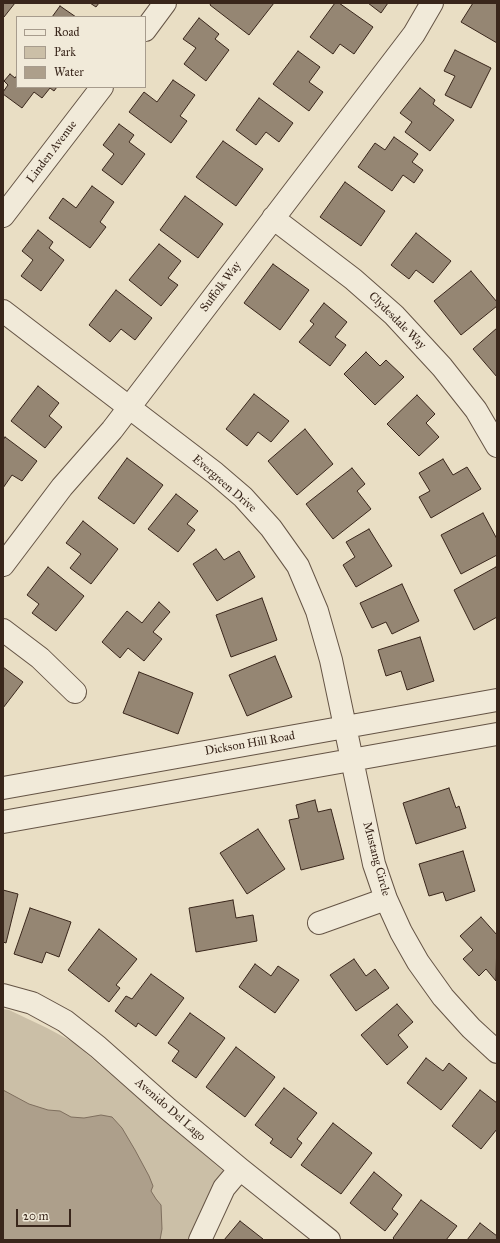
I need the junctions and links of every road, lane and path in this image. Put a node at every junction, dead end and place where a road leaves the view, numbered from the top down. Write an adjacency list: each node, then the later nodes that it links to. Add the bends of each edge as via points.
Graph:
1 (165, 3): 3 (street)
2 (432, 3): 6 (street, Suffolk Way, via 414,34)
3 (146, 29)
4 (101, 88): 5 (street, Linden Avenue)
5 (3, 216)
6 (273, 218): 8 (street, Suffolk Way); 9 (street, Clydesdale Way, via 353,279 394,315 447,373 476,410)
7 (3, 311): 8 (street, Evergreen Drive)
8 (129, 407): 10 (street, Suffolk Way, via 62,487); 14 (street, Evergreen Drive, via 244,498 271,528 298,566 317,611 331,660)
9 (497, 446)
10 (3, 565)
11 (3, 630): 12 (street, via 40,658)
12 (75, 692)
13 (497, 700): 14 (street, Dickson Hill Road)
14 (345, 727): 16 (street, Mustang Circle); 17 (street, Dickson Hill Road)
15 (497, 734): 16 (street)
16 (353, 760): 18 (street); 19 (street, Mustang Circle, via 374,864)
17 (3, 788)
18 (3, 822)
19 (386, 899): 20 (street); 22 (street, Mustang Circle, via 418,962 443,997)
20 (319, 923)
21 (3, 995): 23 (street, Avenido Del Lago, via 32,1004 65,1021)
22 (497, 1052)
23 (240, 1169): 24 (street, via 224,1188); 25 (street, Avenido Del Lago)
24 (200, 1240)
25 (329, 1240)

